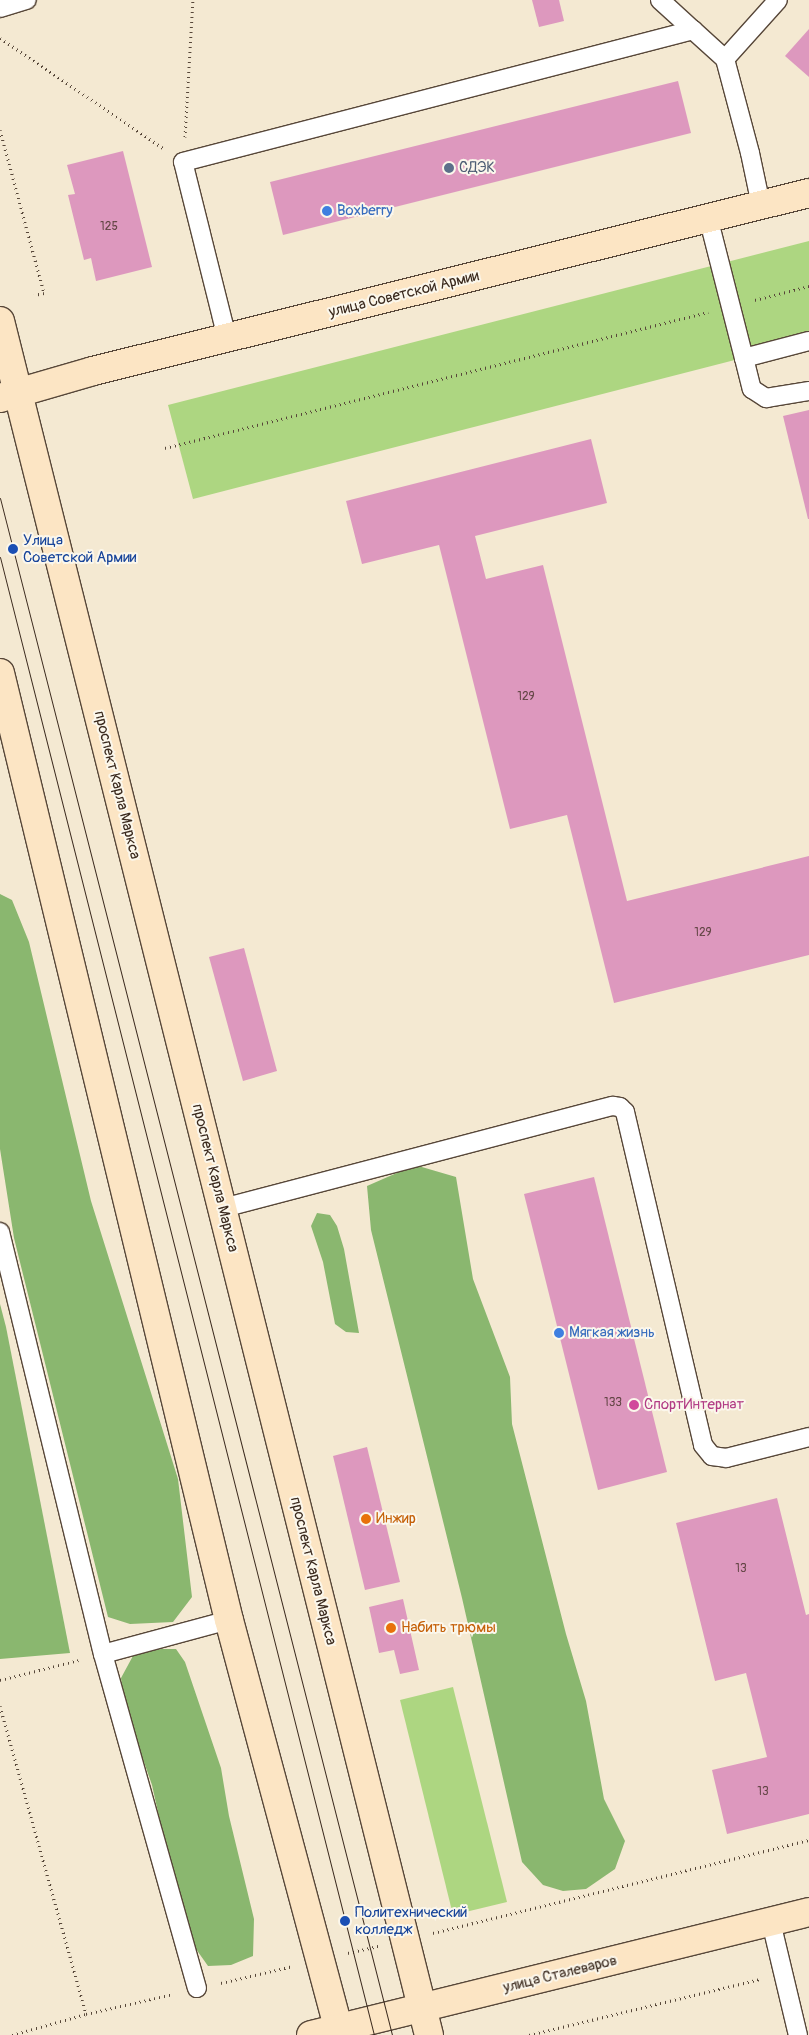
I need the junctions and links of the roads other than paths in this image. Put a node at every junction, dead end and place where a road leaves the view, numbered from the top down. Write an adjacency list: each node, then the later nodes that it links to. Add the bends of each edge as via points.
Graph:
1 (27, 0): 4 (lane)
2 (660, 0): 5 (lane)
3 (778, 0): 6 (lane)
4 (0, 8)
5 (693, 30): 6 (lane); 11 (lane, via 183,162)
6 (725, 58): 8 (lane)
7 (809, 193): 8 (main road, улица Советской Армии)
8 (761, 204): 9 (main road, улица Советской Армии)
9 (708, 217): 11 (main road, улица Советской Армии); 13 (lane)
10 (0, 320): 15 (main road, проспект Карла Маркса)
11 (227, 338): 15 (main road, улица Советской Армии)
12 (809, 341): 13 (lane)
13 (744, 358): 14 (lane, via 752,389 766,398)
14 (809, 391)
15 (9, 395): 17 (main road, проспект Карла Маркса)
16 (0, 673): 20 (main road)
17 (223, 1208): 19 (lane, via 613,1106 620,1107 625,1112 703,1445 712,1456 726,1458); 25 (main road, проспект Карла Маркса)
18 (0, 1232): 21 (lane)
19 (809, 1437)
20 (229, 1620): 21 (lane); 26 (main road)
21 (103, 1654): 24 (lane)
22 (809, 1912): 23 (main road, улица Сталеваров)
23 (771, 1922): 25 (main road, улица Сталеваров); 29 (lane)
24 (198, 1988)
25 (422, 2008): 26 (main road, улица Сталеваров); 28 (main road, проспект Карла Маркса)
26 (339, 2031): 27 (main road, улица Сталеваров)
27 (311, 2035)
28 (428, 2035)
29 (798, 2035)

